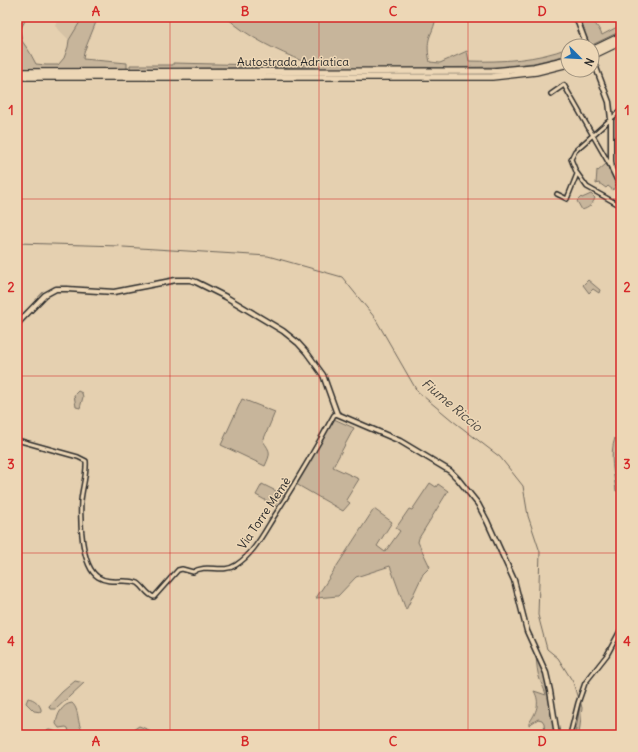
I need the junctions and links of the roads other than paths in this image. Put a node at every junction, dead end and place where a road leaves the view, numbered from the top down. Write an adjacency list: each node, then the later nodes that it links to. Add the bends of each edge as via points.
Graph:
1 (576, 17): 3 (street)
2 (621, 36): 5 (highway)
3 (584, 38)
4 (621, 42): 6 (highway)
5 (600, 46)
6 (600, 52)
7 (560, 61): 10 (highway, Autostrada Adriatica, via 514,70)
8 (560, 66): 10 (highway, Autostrada Adriatica, via 513,75)
9 (17, 72): 11 (highway, Autostrada Adriatica)
10 (454, 74): 11 (highway, Autostrada Adriatica)
11 (317, 75): 12 (highway, Autostrada Adriatica)
12 (17, 77)
13 (600, 78): 16 (street, via 609,102)
14 (551, 94): 17 (street, via 564,85)
15 (621, 110): 16 (street)
16 (611, 119): 17 (street); 18 (street)
17 (593, 135): 18 (street); 19 (street, via 572,156 572,164)
18 (612, 169): 20 (street)
19 (577, 172): 21 (street, via 567,199); 22 (street, via 587,186)
20 (621, 188)
21 (557, 194)
22 (621, 206)
23 (17, 324): 24 (street, via 45,295 56,290 114,292 176,280 190,280 226,296 298,343 323,375)
24 (337, 414): 25 (street, Via Torre Memè, via 334,415 253,550 230,569 204,568 193,572 178,570 154,597 138,583 103,580 90,568 81,520 86,461); 27 (street, via 400,441 450,471 478,504 514,580 527,631 546,673)
25 (17, 440)
26 (621, 629): 28 (street, via 601,664 587,678 579,697)
27 (557, 735)
28 (570, 735)

